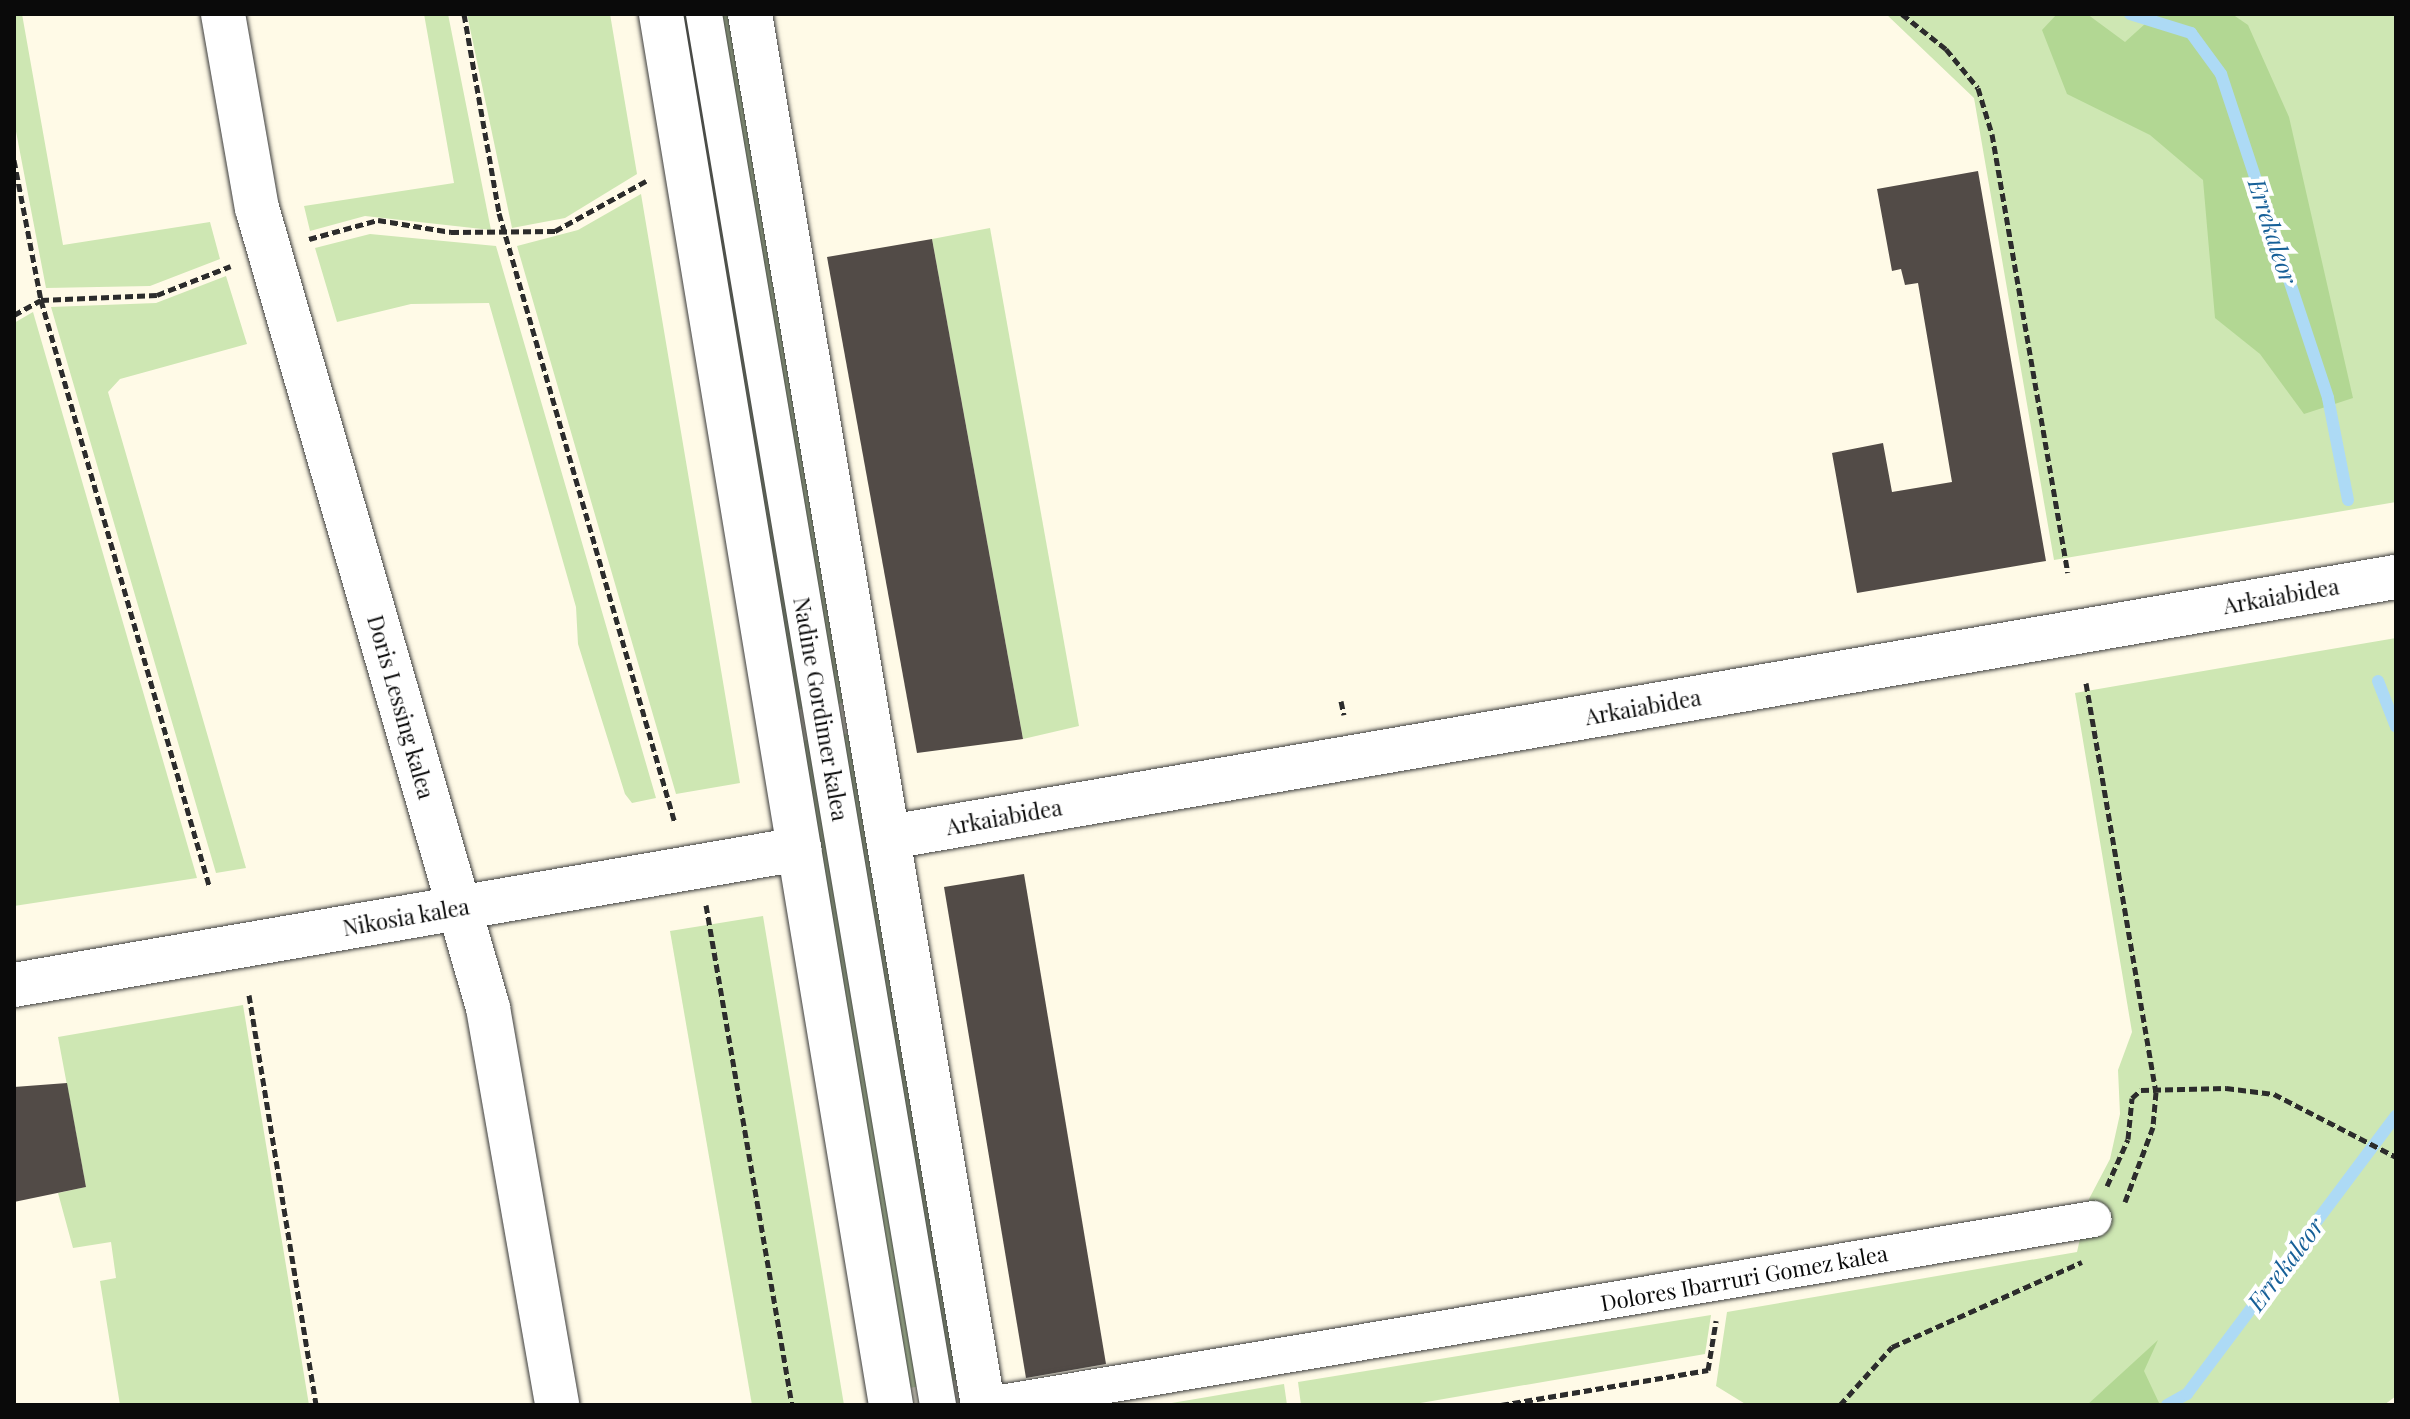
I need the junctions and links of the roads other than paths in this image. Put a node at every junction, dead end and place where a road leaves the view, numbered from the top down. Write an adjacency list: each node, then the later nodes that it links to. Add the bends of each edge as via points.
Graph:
1 (223, 14): 8 (street, Doris Lessing kalea, via 270,254)
2 (661, 14): 7 (street, Nadine Gordimer kalea)
3 (704, 14): 13 (street, Nadine Gordimer kalea)
4 (750, 14): 6 (street, Nadine Gordimer kalea)
5 (2396, 577): 6 (street, Arkaiabidea)
6 (890, 837): 14 (street, Nadine Gordimer kalea)
7 (799, 849): 8 (street, Nikosia kalea); 12 (street, Nadine Gordimer kalea)
8 (460, 908): 9 (street, Nikosia kalea); 11 (street, Doris Lessing kalea, via 488,1008)
9 (14, 985)
10 (2099, 1229): 14 (street, Dolores Ibarruri Gomez kalea, via 1724,1281)
11 (557, 1405)
12 (891, 1405)
13 (938, 1405)
14 (986, 1405)

